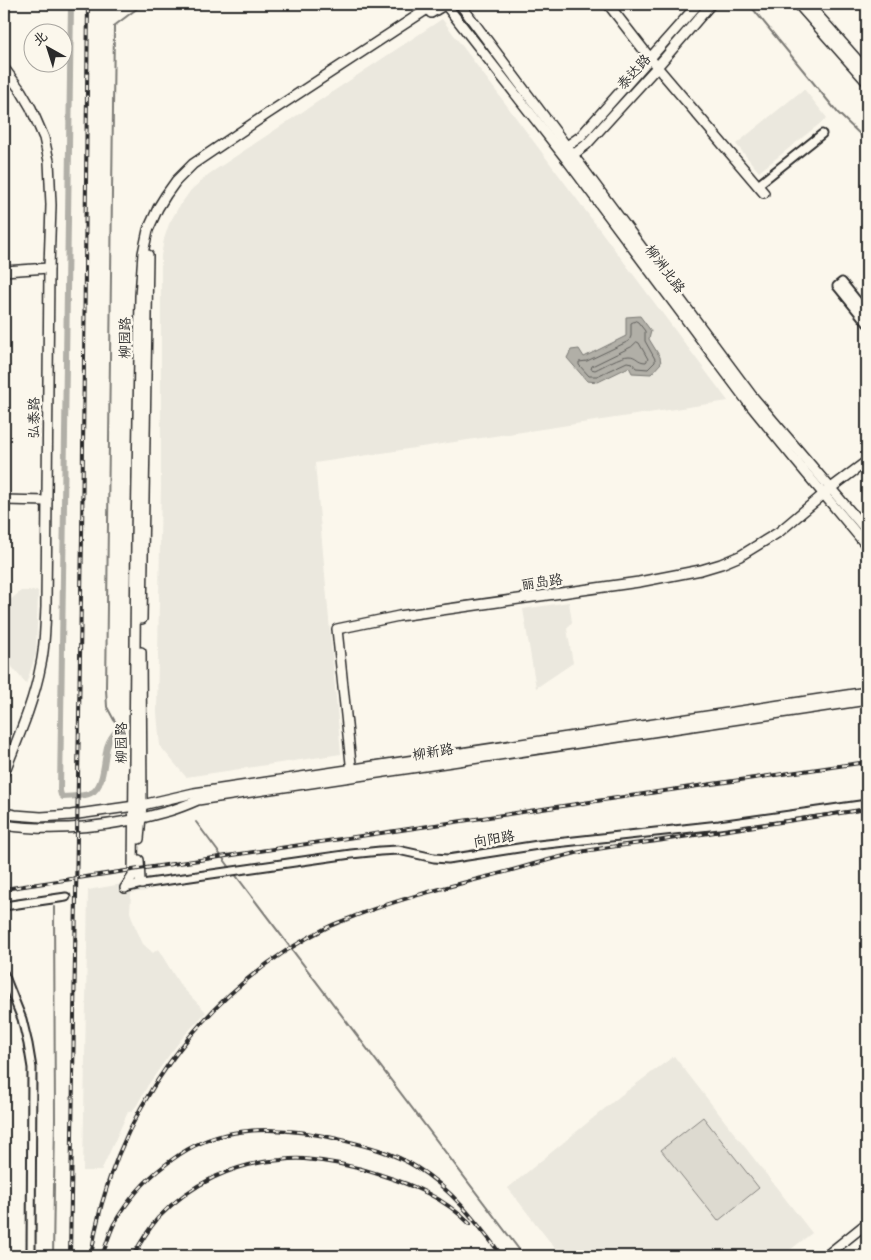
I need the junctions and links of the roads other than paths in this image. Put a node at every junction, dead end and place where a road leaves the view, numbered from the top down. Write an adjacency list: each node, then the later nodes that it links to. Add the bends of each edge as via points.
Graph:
1 (435, 4): 34 (street, 柳园路, via 192,164 166,195 150,225 143,253 140,296 136,538)
2 (445, 4): 15 (street, 柳洲北路); 34 (street, 柳园路, via 198,167 180,184 156,224 149,247 148,270)
3 (460, 4): 15 (street, 柳洲北路)
4 (608, 4): 9 (street)
5 (698, 4): 9 (street, 泰达路)
6 (711, 4): 10 (street, 泰达路)
7 (798, 4): 13 (street)
8 (808, 4): 12 (street)
9 (650, 58): 10 (street); 15 (street, 泰达路, via 580,137)
10 (656, 67): 16 (street, 泰达路, via 586,145); 17 (street)
11 (4, 68): 19 (street, 弘泰路, via 31,108 47,150 51,181)
12 (867, 71)
13 (867, 82)
14 (822, 134): 17 (street)
15 (563, 148): 16 (street, 柳洲北路)
16 (570, 157): 24 (street, 柳洲北路)
17 (758, 185): 18 (street)
18 (764, 193)
19 (49, 268): 20 (street); 26 (street, 弘泰路)
20 (4, 271)
21 (867, 313): 22 (street, via 842,282 837,286)
22 (867, 323)
23 (867, 461): 24 (street, 丽岛路)
24 (828, 492): 27 (street, 柳洲北路); 28 (street, 柳洲北路); 32 (street, 丽岛路, via 763,542 740,556 701,570 640,582 399,616 337,629)
25 (4, 500): 26 (street)
26 (47, 501): 31 (street, 弘泰路, via 42,662 35,692)
27 (867, 532)
28 (867, 546)
29 (867, 692): 32 (street, 柳新路)
30 (867, 700): 32 (street, 柳新路)
31 (4, 773)
32 (352, 773): 34 (street, 柳新路, via 194,793); 36 (street, 柳新路, via 198,800)
33 (867, 804): 38 (street, 向阳路, via 448,859 398,850 380,851)
34 (138, 806): 35 (street, 柳新路, via 51,816); 36 (street)
35 (4, 813)
36 (138, 818): 37 (street, 柳新路, via 52,828); 38 (street); 39 (street, via 133,876)
37 (4, 825)
38 (142, 884): 39 (street, 向阳路)
39 (125, 888)
40 (66, 897): 41 (street)
41 (4, 906)
42 (4, 974): 44 (street, via 22,1019 32,1068)
43 (867, 1223): 45 (street)
44 (31, 1256)
45 (826, 1256)

